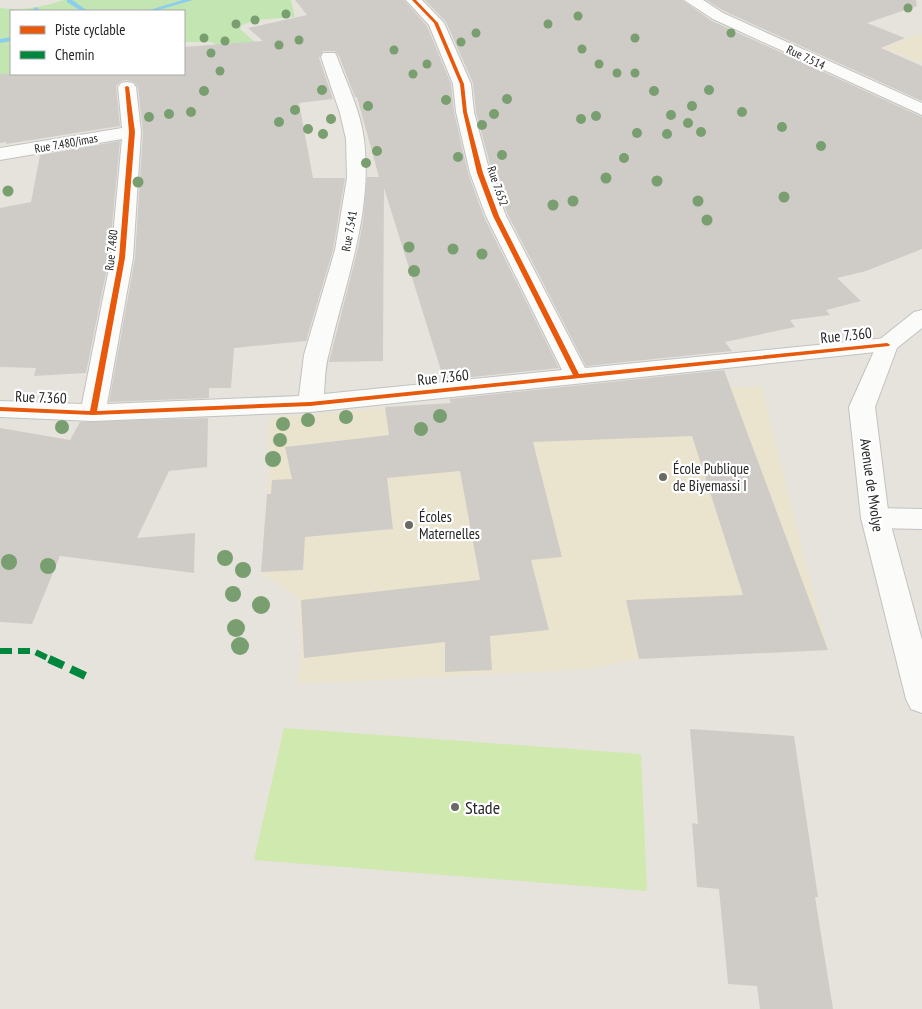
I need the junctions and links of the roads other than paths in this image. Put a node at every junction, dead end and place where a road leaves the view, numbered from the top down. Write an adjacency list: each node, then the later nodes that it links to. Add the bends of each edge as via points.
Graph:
1 (414, 0): 10 (street, Rue 7.652, via 436,22 462,84 465,112 480,173 496,216)
2 (692, 0): 5 (street, Rue 7.514, via 740,27)
3 (329, 57): 11 (street, Rue 7.541, via 355,139 356,178 346,250 316,355)
4 (127, 87): 6 (street, Rue 7.480)
5 (922, 110)
6 (132, 132): 7 (street, Rue 7.480/imas); 13 (street, Rue 7.480, via 122,258)
7 (0, 154)
8 (922, 318): 9 (street)
9 (887, 345): 10 (street, Rue 7.360); 14 (street, Avenue de Mvolye, via 862,408)
10 (577, 377): 11 (street, Rue 7.360)
11 (310, 404): 13 (street, Rue 7.360)
12 (0, 410): 13 (street, Rue 7.360)
13 (93, 413)
14 (875, 518): 15 (street); 16 (street, Avenue de Mvolye)
15 (922, 519)
16 (922, 699)

